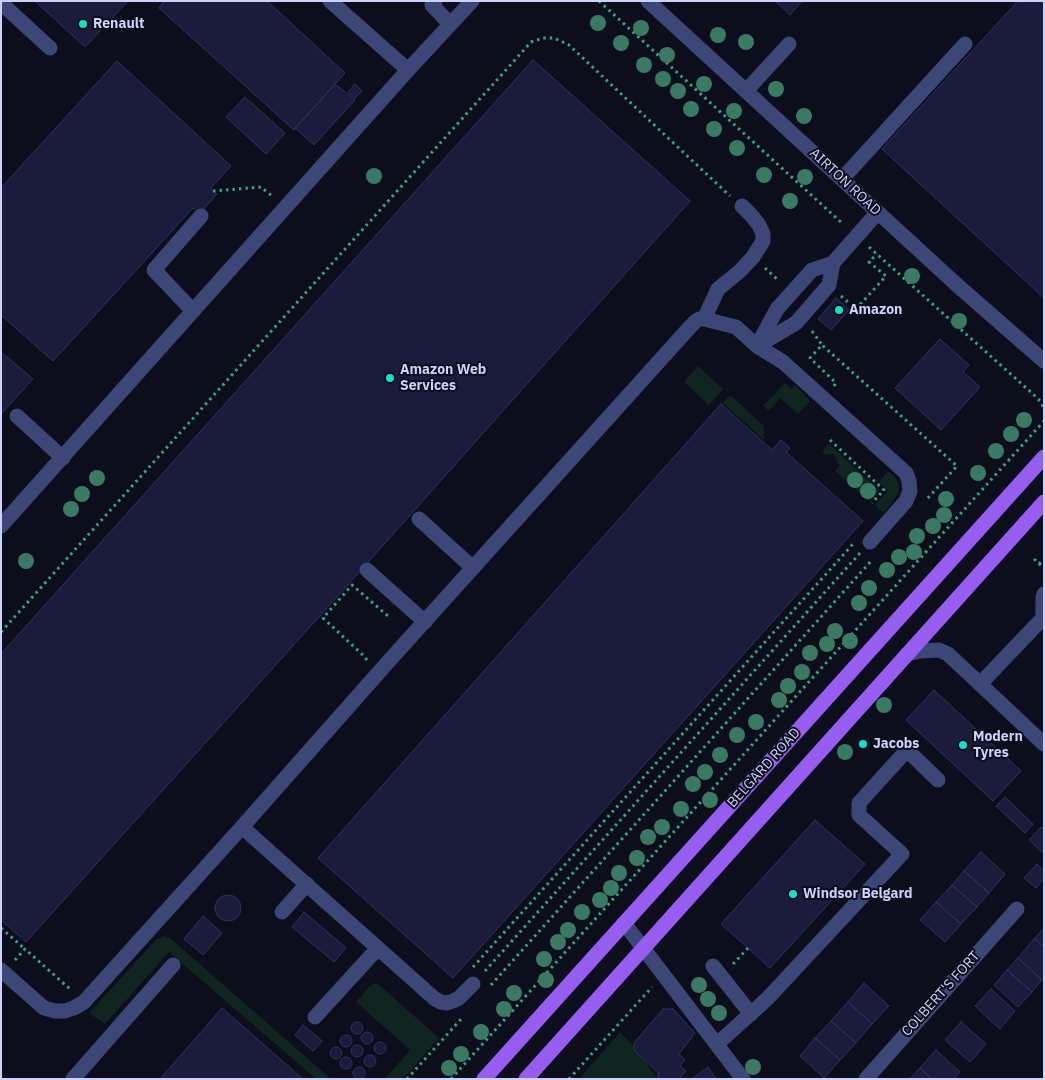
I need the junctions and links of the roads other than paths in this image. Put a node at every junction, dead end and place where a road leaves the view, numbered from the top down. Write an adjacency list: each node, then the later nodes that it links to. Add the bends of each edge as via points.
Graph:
1 (330, 1): 10 (street)
2 (435, 1): 6 (street, via 432,5)
3 (472, 1): 6 (street)
4 (648, 1): 11 (street, AIRTON ROAD)
5 (1, 4): 9 (street)
6 (450, 24): 10 (street)
7 (789, 44): 11 (street)
8 (965, 44): 12 (street)
9 (50, 48)
10 (408, 70): 17 (street)
11 (746, 91): 12 (street, AIRTON ROAD)
12 (842, 179): 14 (street, AIRTON ROAD)
13 (742, 206): 18 (street, via 758,224 763,241 740,271 718,289)
14 (878, 212): 16 (street); 20 (street, AIRTON ROAD)
15 (200, 216): 17 (street, via 154,270)
16 (833, 263): 19 (street, via 812,270 777,309); 19 (street, via 830,285 796,323)
17 (193, 311): 23 (street)
18 (704, 319): 19 (street, via 736,327); 28 (street, via 690,327)
19 (757, 346): 27 (street, via 783,362 906,472 910,491 906,501)
20 (1044, 361)
21 (17, 416): 23 (street)
22 (1044, 457): 41 (main road, BELGARD ROAD)
23 (63, 458): 26 (street)
24 (1044, 502): 33 (main road)
25 (419, 519): 28 (street)
26 (1, 526)
27 (869, 545)
28 (473, 568): 32 (street)
29 (367, 570): 32 (street)
30 (1044, 594): 31 (street)
31 (1043, 617): 34 (street)
32 (425, 622): 37 (street)
33 (906, 654): 34 (street, via 939,650 951,656); 43 (main road)
34 (980, 684): 35 (street)
35 (1044, 744)
36 (938, 780): 48 (street, via 907,750 859,803 859,816 902,854)
37 (242, 827): 38 (street); 46 (street, via 84,1002 65,1011 44,1008)
38 (307, 884): 40 (street); 42 (street)
39 (1017, 909): 55 (street, COLBERT'S FORT)
40 (282, 912)
41 (624, 923): 43 (street); 52 (main road, BELGARD ROAD)
42 (378, 948): 47 (street, via 441,1002 447,1003); 49 (street)
43 (643, 948): 50 (street); 53 (main road)
44 (174, 965): 51 (street)
45 (713, 966): 48 (street)
46 (3, 971)
47 (480, 987)
48 (751, 1014): 50 (street)
49 (315, 1017)
50 (717, 1044): 54 (street)
51 (72, 1079)
52 (484, 1079)
53 (526, 1079)
54 (743, 1079)
55 (866, 1079)

